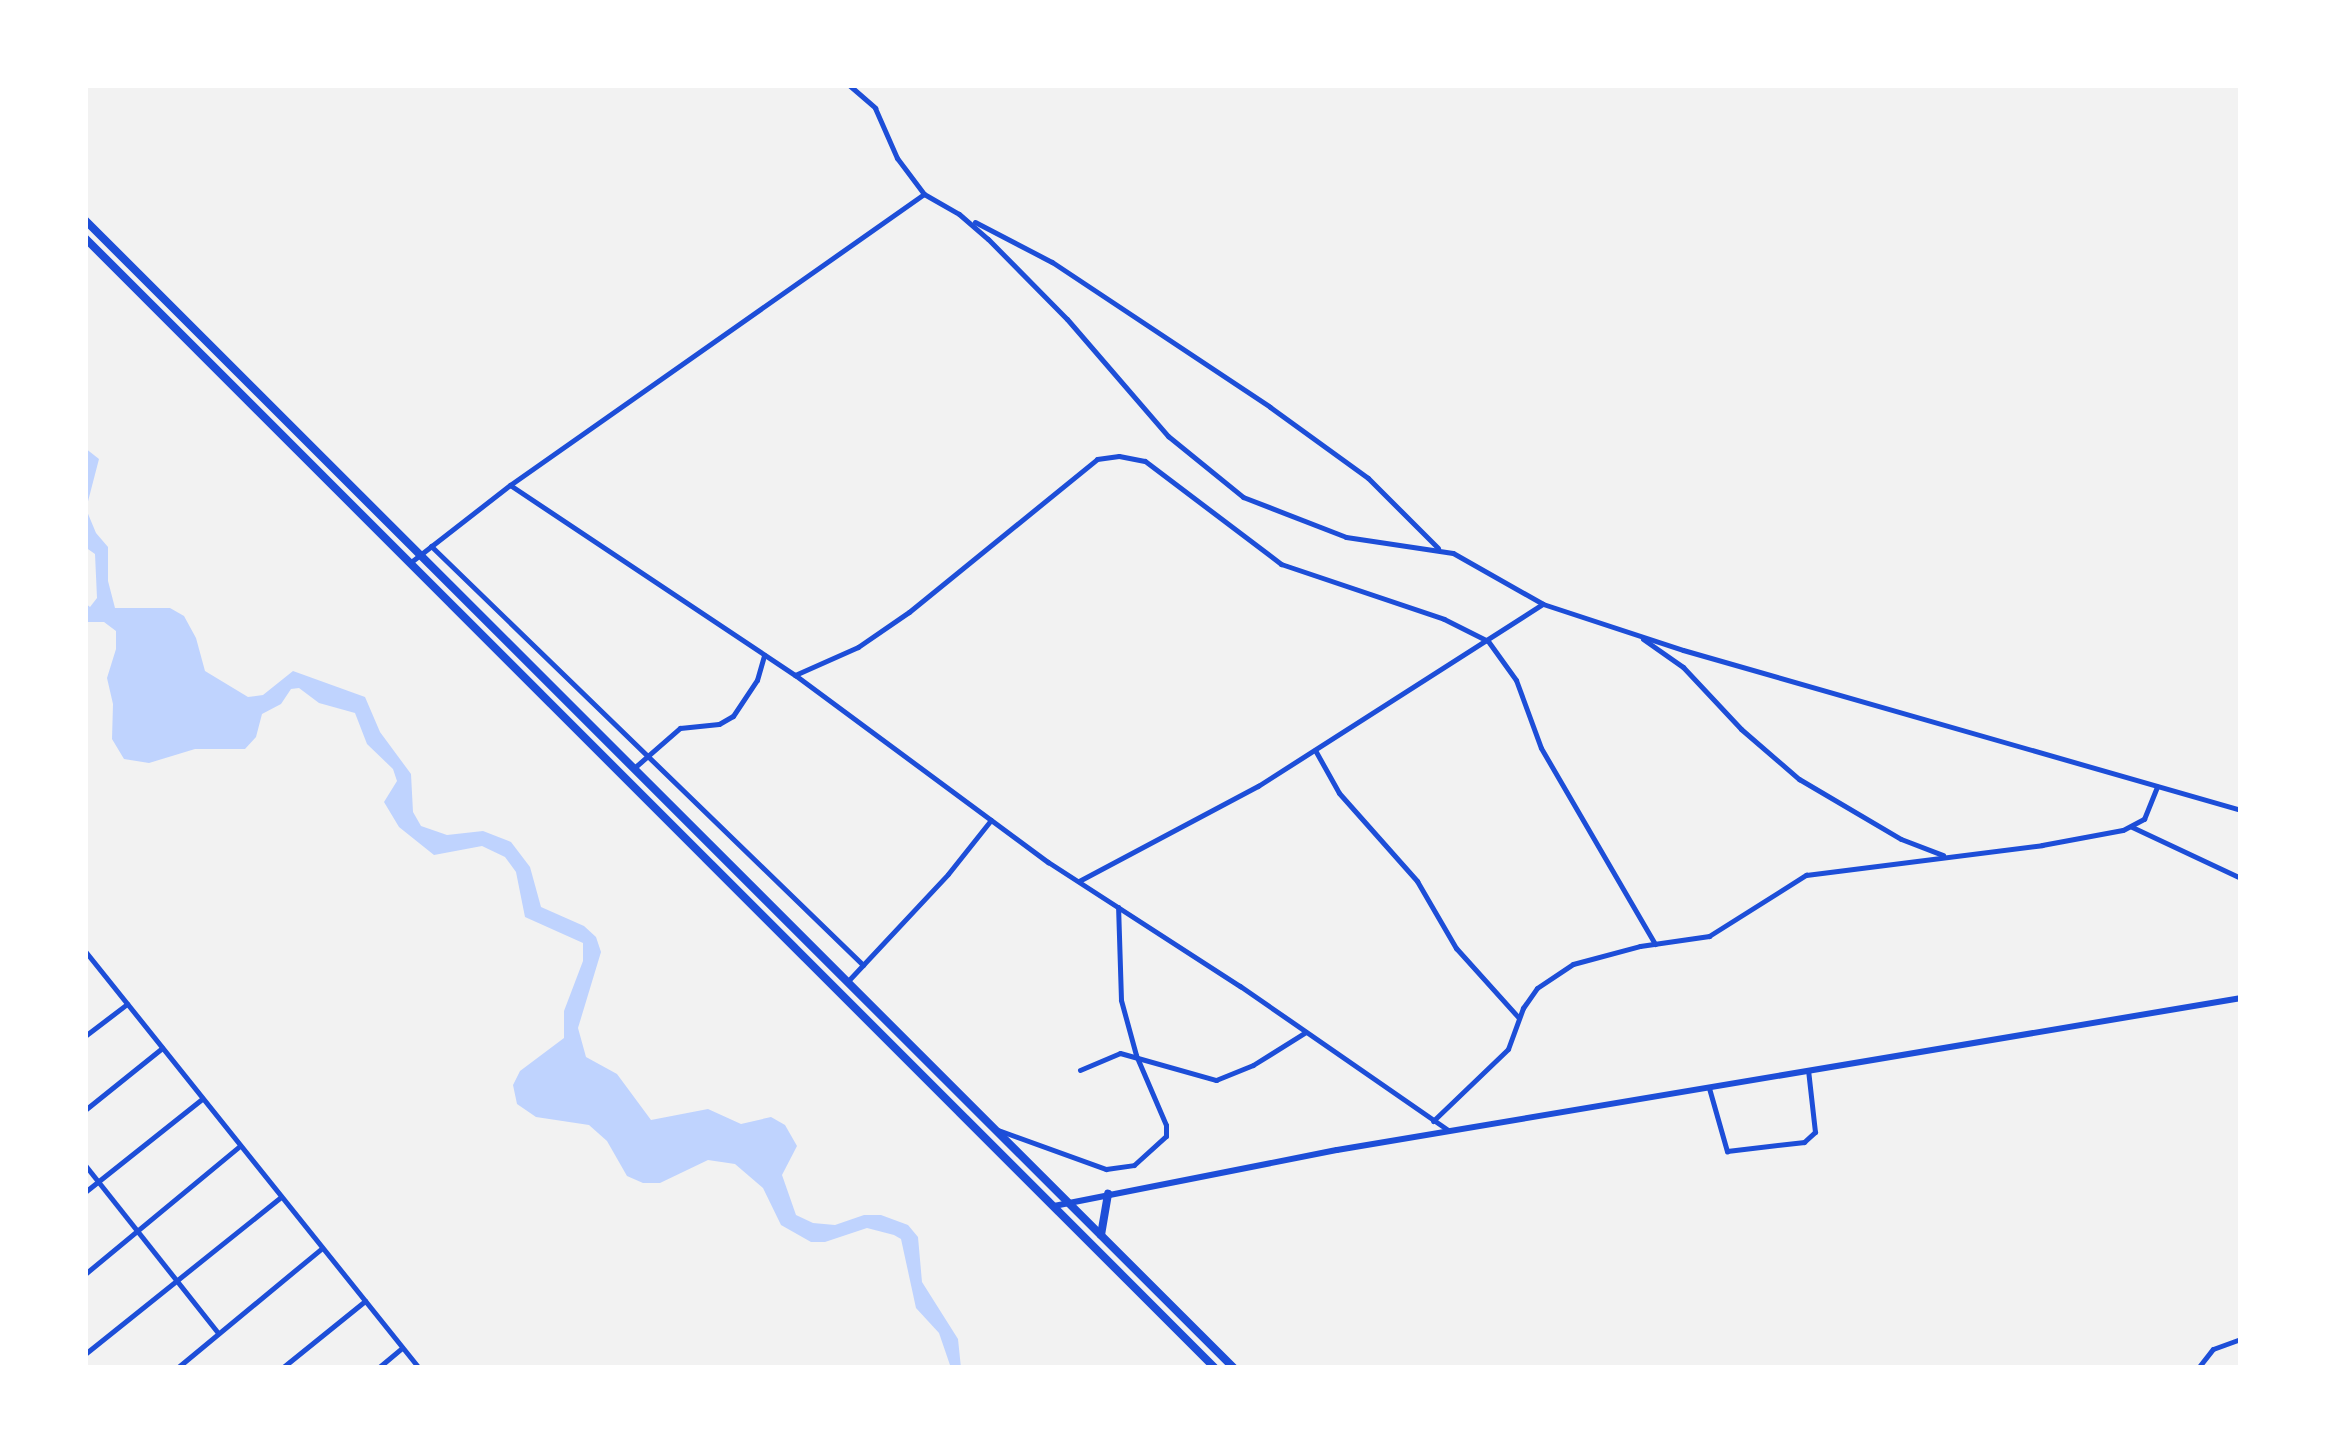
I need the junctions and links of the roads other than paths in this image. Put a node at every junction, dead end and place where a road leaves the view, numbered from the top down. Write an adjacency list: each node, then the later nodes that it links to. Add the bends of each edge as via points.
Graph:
1 (849, 85): 2 (street, via 875,108 897,158)
2 (924, 194): 3 (street); 6 (street)
3 (959, 214): 8 (street, via 1052,262 1270,406 1368,478); 8 (street, via 1066,319 1168,436 1244,496 1346,537)
4 (85, 220): 9 (highway)
5 (85, 238): 10 (highway)
6 (510, 485): 7 (street); 14 (street)
7 (431, 546): 9 (street); 17 (street)
8 (1439, 549): 11 (street, via 1468,558)
9 (421, 554): 10 (street); 18 (highway)
10 (410, 563): 53 (highway)
11 (1543, 604): 12 (street); 13 (street)
12 (1638, 636): 19 (street); 23 (street, via 1683,668 1798,779 1901,839)
13 (1488, 641): 15 (street, via 1444,619 1281,564 1156,466 1108,456 1088,465 895,622); 16 (street); 27 (street, via 1508,666 1548,760)
14 (764, 655): 15 (street); 17 (street, via 732,716 680,728)
15 (795, 675): 21 (street)
16 (1316, 750): 25 (street); 33 (street, via 1339,794 1417,881 1456,948)
17 (650, 754): 18 (street); 29 (street)
18 (634, 768): 30 (highway)
19 (2156, 786): 20 (street); 22 (street, via 2144,819)
20 (2241, 810)
21 (991, 820): 25 (street); 29 (street)
22 (2132, 828): 23 (street); 24 (street)
23 (1946, 856): 27 (street, via 1806,875 1708,936)
24 (2241, 878)
25 (1079, 881): 26 (street)
26 (1118, 906): 34 (street); 37 (street, via 1121,1000)
27 (1654, 944): 33 (street, via 1560,972 1538,988)
28 (86, 954): 32 (street)
29 (863, 964): 30 (street)
30 (848, 982): 44 (highway)
31 (2241, 998): 39 (street)
32 (127, 1004): 35 (street); 36 (street)
33 (1519, 1018): 43 (street, via 1508,1049)
34 (1306, 1032): 37 (street, via 1216,1080); 43 (street)
35 (85, 1036)
36 (162, 1048): 41 (street); 42 (street)
37 (1136, 1056): 38 (street, via 1109,1055); 44 (street, via 1167,1131 1134,1165 1092,1166)
38 (1080, 1070)
39 (1808, 1070): 40 (street); 40 (street, via 1814,1132 1804,1142 1727,1151)
40 (1708, 1088): 45 (street)
41 (202, 1099): 46 (street); 48 (street)
42 (85, 1110)
43 (1433, 1121): 45 (street)
44 (996, 1130): 52 (highway)
45 (1451, 1132): 50 (street)
46 (240, 1146): 51 (street); 54 (street)
47 (85, 1165): 48 (street)
48 (99, 1181): 49 (street); 54 (street)
49 (85, 1192)
50 (1108, 1194): 52 (street); 55 (highway)
51 (281, 1197): 56 (street); 58 (street)
52 (1068, 1202): 53 (street); 55 (highway)
53 (1054, 1206): 68 (highway)
54 (138, 1233): 57 (street); 58 (street)
55 (1101, 1235): 69 (highway)
56 (322, 1249): 59 (street); 60 (street)
57 (85, 1274)
58 (178, 1281): 60 (street); 63 (street)
59 (365, 1300): 62 (street); 65 (street)
60 (218, 1333): 64 (street)
61 (2241, 1339): 70 (street, via 2213,1350)
62 (402, 1348): 66 (street); 67 (street)
63 (85, 1354)
64 (177, 1368)
65 (282, 1368)
66 (378, 1368)
67 (419, 1368)
68 (1215, 1368)
69 (1234, 1368)
70 (2198, 1368)

